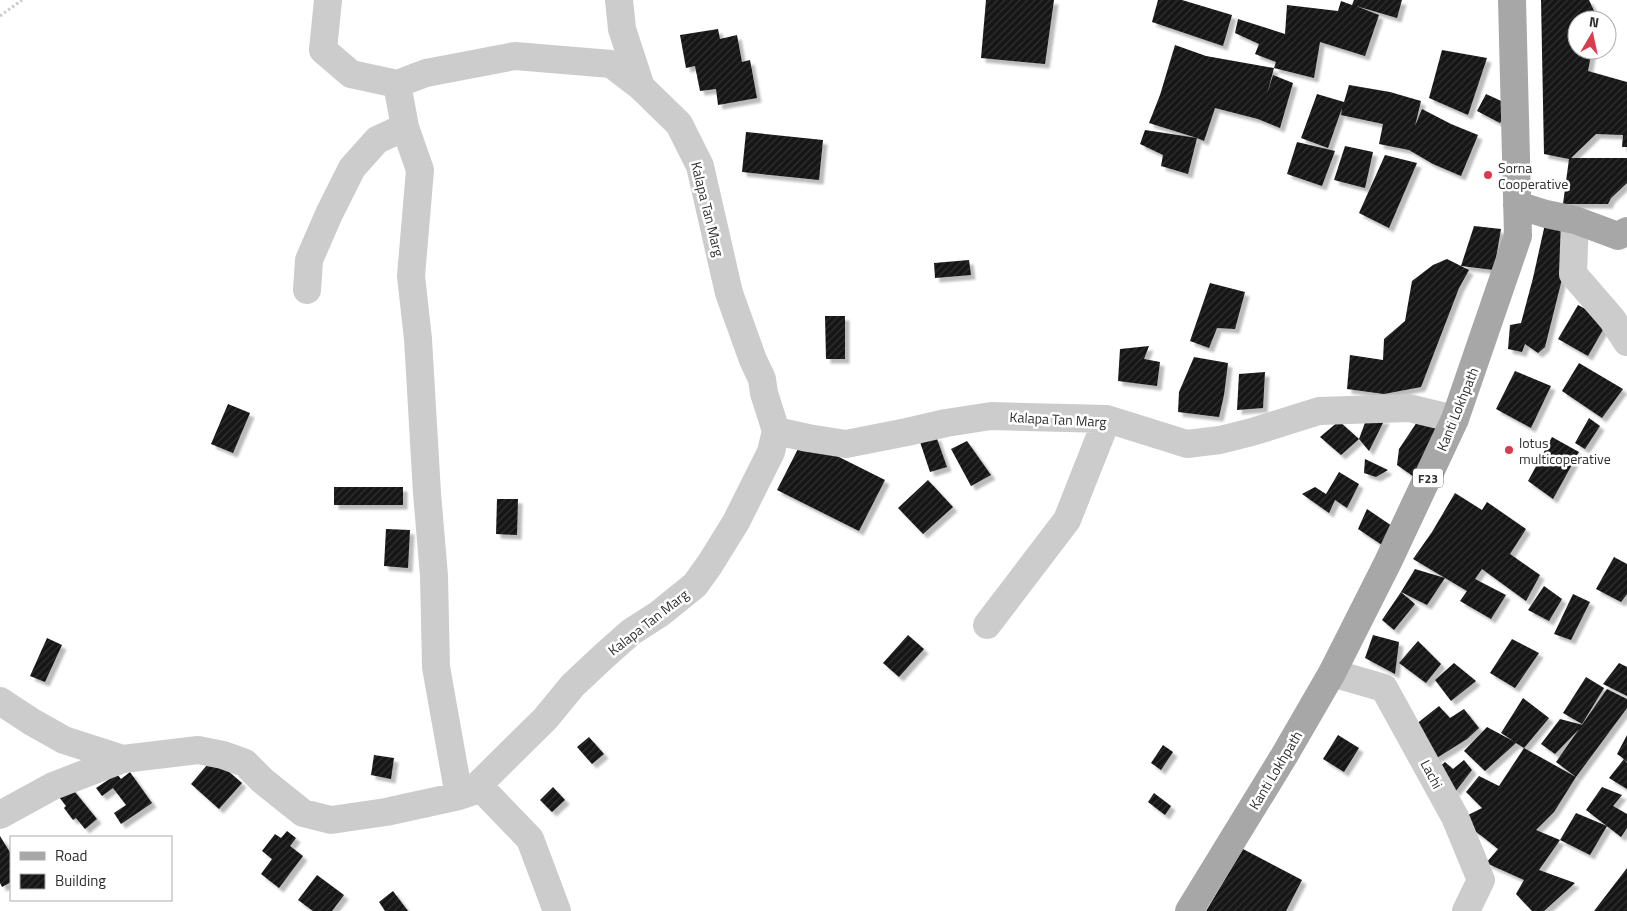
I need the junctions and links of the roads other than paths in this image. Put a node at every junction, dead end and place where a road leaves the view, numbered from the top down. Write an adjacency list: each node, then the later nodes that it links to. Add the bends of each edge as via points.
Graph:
1 (328, 0): 4 (street, via 323,50 351,74)
2 (620, 0): 5 (street, Kalapa Tan Marg, via 622,29)
3 (1512, 0): 7 (main road, Kanti Lokhpath / F23)
4 (397, 84): 5 (street, via 426,73 515,56 611,64); 6 (street)
5 (641, 87): 14 (street, Kalapa Tan Marg, via 679,124 700,166 729,293 762,379)
6 (405, 127): 10 (street, via 377,140 352,168 309,260); 19 (street, via 420,170 411,276 434,576 436,667)
7 (1517, 205): 8 (main road); 12 (main road, Kanti Lokhpath / F23, via 1518,236)
8 (1575, 220): 9 (main road, via 1618,236); 11 (street, via 1573,274 1612,319)
9 (1627, 231)
10 (307, 290)
11 (1627, 342)
12 (1455, 419): 13 (street, Kalapa Tan Marg, via 1409,408 1319,411 1220,440 1187,444); 16 (main road, Kanti Lokhpath / F23)
13 (1107, 420): 14 (street, Kalapa Tan Marg, via 992,416 846,444); 15 (street, via 1067,520)
14 (776, 431): 19 (street, Kalapa Tan Marg, via 771,452 736,522 696,585 630,632 573,685 546,720)
15 (987, 625)
16 (1332, 673): 22 (main road, Kanti Lokhpath / F23); 23 (street, Lachi, via 1384,688 1420,751 1455,817 1481,880)
17 (0, 701): 18 (street, via 64,740)
18 (123, 760): 19 (street, via 198,750 223,755 245,763 262,781 303,813 331,820 386,812); 20 (street, via 54,786)
19 (469, 790): 21 (street, via 530,838)
20 (0, 815)
21 (557, 911)
22 (1189, 911)
23 (1466, 911)

